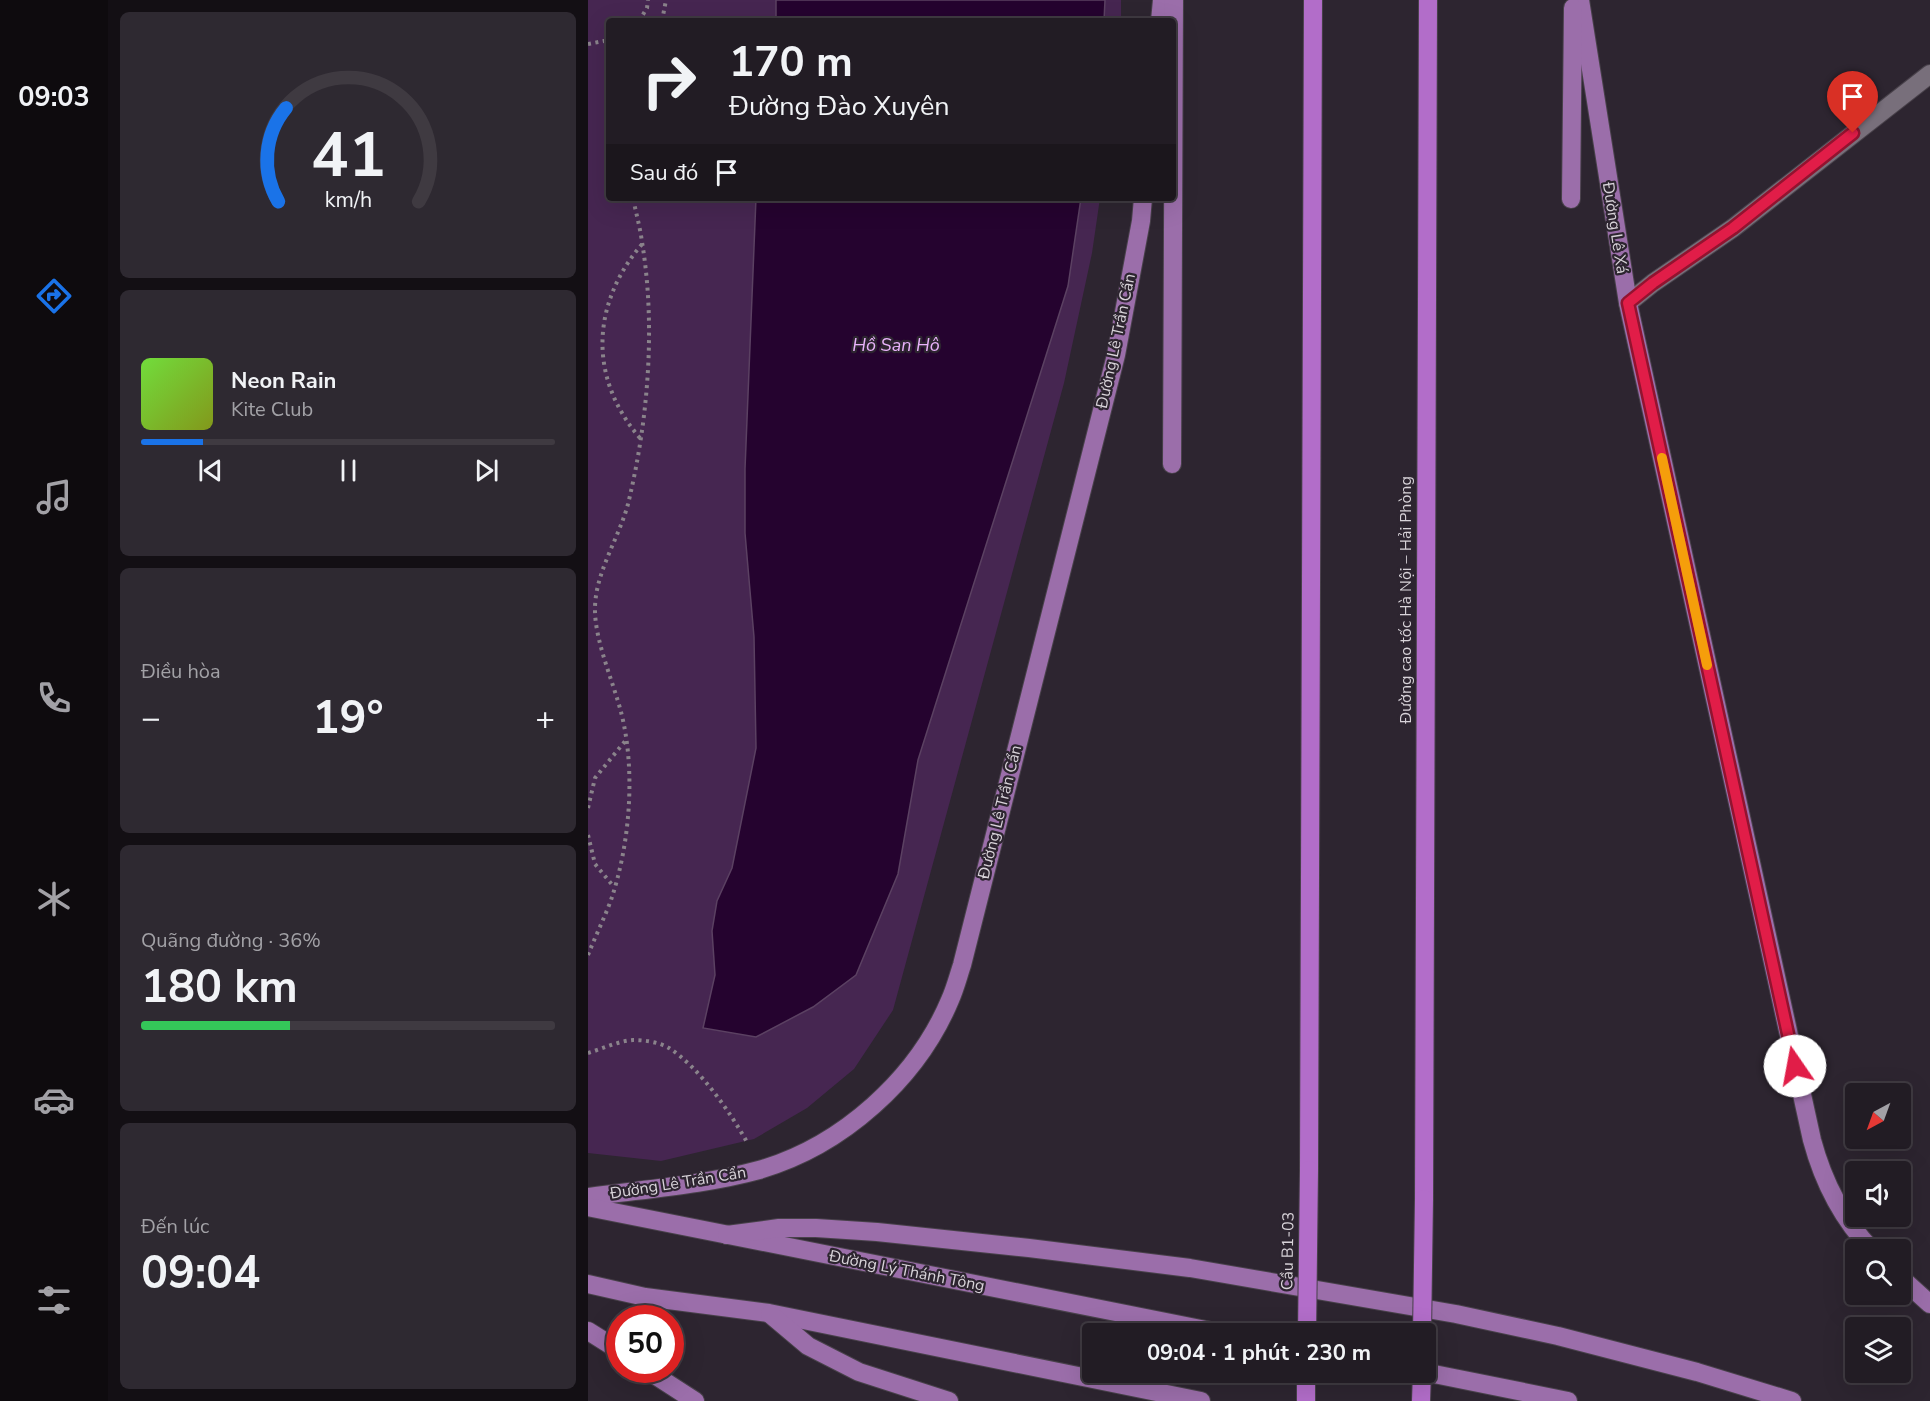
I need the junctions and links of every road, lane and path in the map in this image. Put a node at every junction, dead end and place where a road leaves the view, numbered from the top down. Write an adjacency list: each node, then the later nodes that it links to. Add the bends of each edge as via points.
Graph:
1 (648, 0): 9 (path)
2 (666, 0): 10 (path)
3 (1162, 0): 11 (main road)
4 (1174, 0): 12 (main road)
5 (1313, 0): 40 (highway, Cầu B1-03, bridge)
6 (1428, 0): 41 (highway, Đường cao tốc Hà Nội – Hải Phòng, bridge)
7 (1573, 0): 16 (main road)
8 (1580, 0): 21 (main road, Đường Lê Xá)
9 (641, 18)
10 (663, 18)
11 (1160, 18)
12 (1174, 18)
13 (606, 41): 14 (path)
14 (588, 44)
15 (1930, 74): 21 (street, via 1733,228)
16 (1571, 199)
17 (634, 201): 20 (path)
18 (1143, 201): 31 (main road, Đường Lê Trần Cẩn, via 1116,355 962,965 935,1030 916,1059 869,1110 808,1150 735,1176)
19 (1173, 201): 23 (main road)
20 (643, 243): 22 (path, via 648,336); 22 (path, via 612,289 600,333 606,382 615,405)
21 (1628, 303): 34 (main road, Đường Lê Xá, via 1812,1140 1833,1197)
22 (641, 438): 24 (path, via 628,502 598,585 595,607 598,636)
23 (1172, 464)
24 (627, 740): 25 (path, via 595,778); 27 (path, via 627,829)
25 (588, 808)
26 (588, 835): 27 (path, via 595,864)
27 (614, 887): 28 (path)
28 (588, 955)
29 (588, 1053): 30 (path, via 631,1040 669,1048 717,1095)
30 (748, 1144)
31 (588, 1197)
32 (588, 1207): 33 (main road, Đường Lý Thánh Tông)
33 (727, 1235): 39 (main road, Đường Lý Thánh Tông); 54 (main road, via 780,1228 877,1232 1190,1268 1456,1314 1547,1334)
34 (1863, 1239)
35 (588, 1284): 38 (main road, via 645,1297)
36 (1911, 1287): 37 (main road)
37 (1930, 1304)
38 (769, 1313): 49 (main road, via 808,1346 859,1372); 50 (main road)
39 (1171, 1323)
40 (1307, 1323)
41 (1422, 1323)
42 (588, 1330): 43 (main road)
43 (606, 1342)
44 (1436, 1375): 53 (main road)
45 (667, 1383): 48 (main road)
46 (1306, 1383): 51 (highway)
47 (1422, 1383): 52 (highway)
48 (695, 1401)
49 (949, 1401)
50 (1201, 1401)
51 (1306, 1401)
52 (1421, 1401)
53 (1568, 1401)
54 (1792, 1401)

